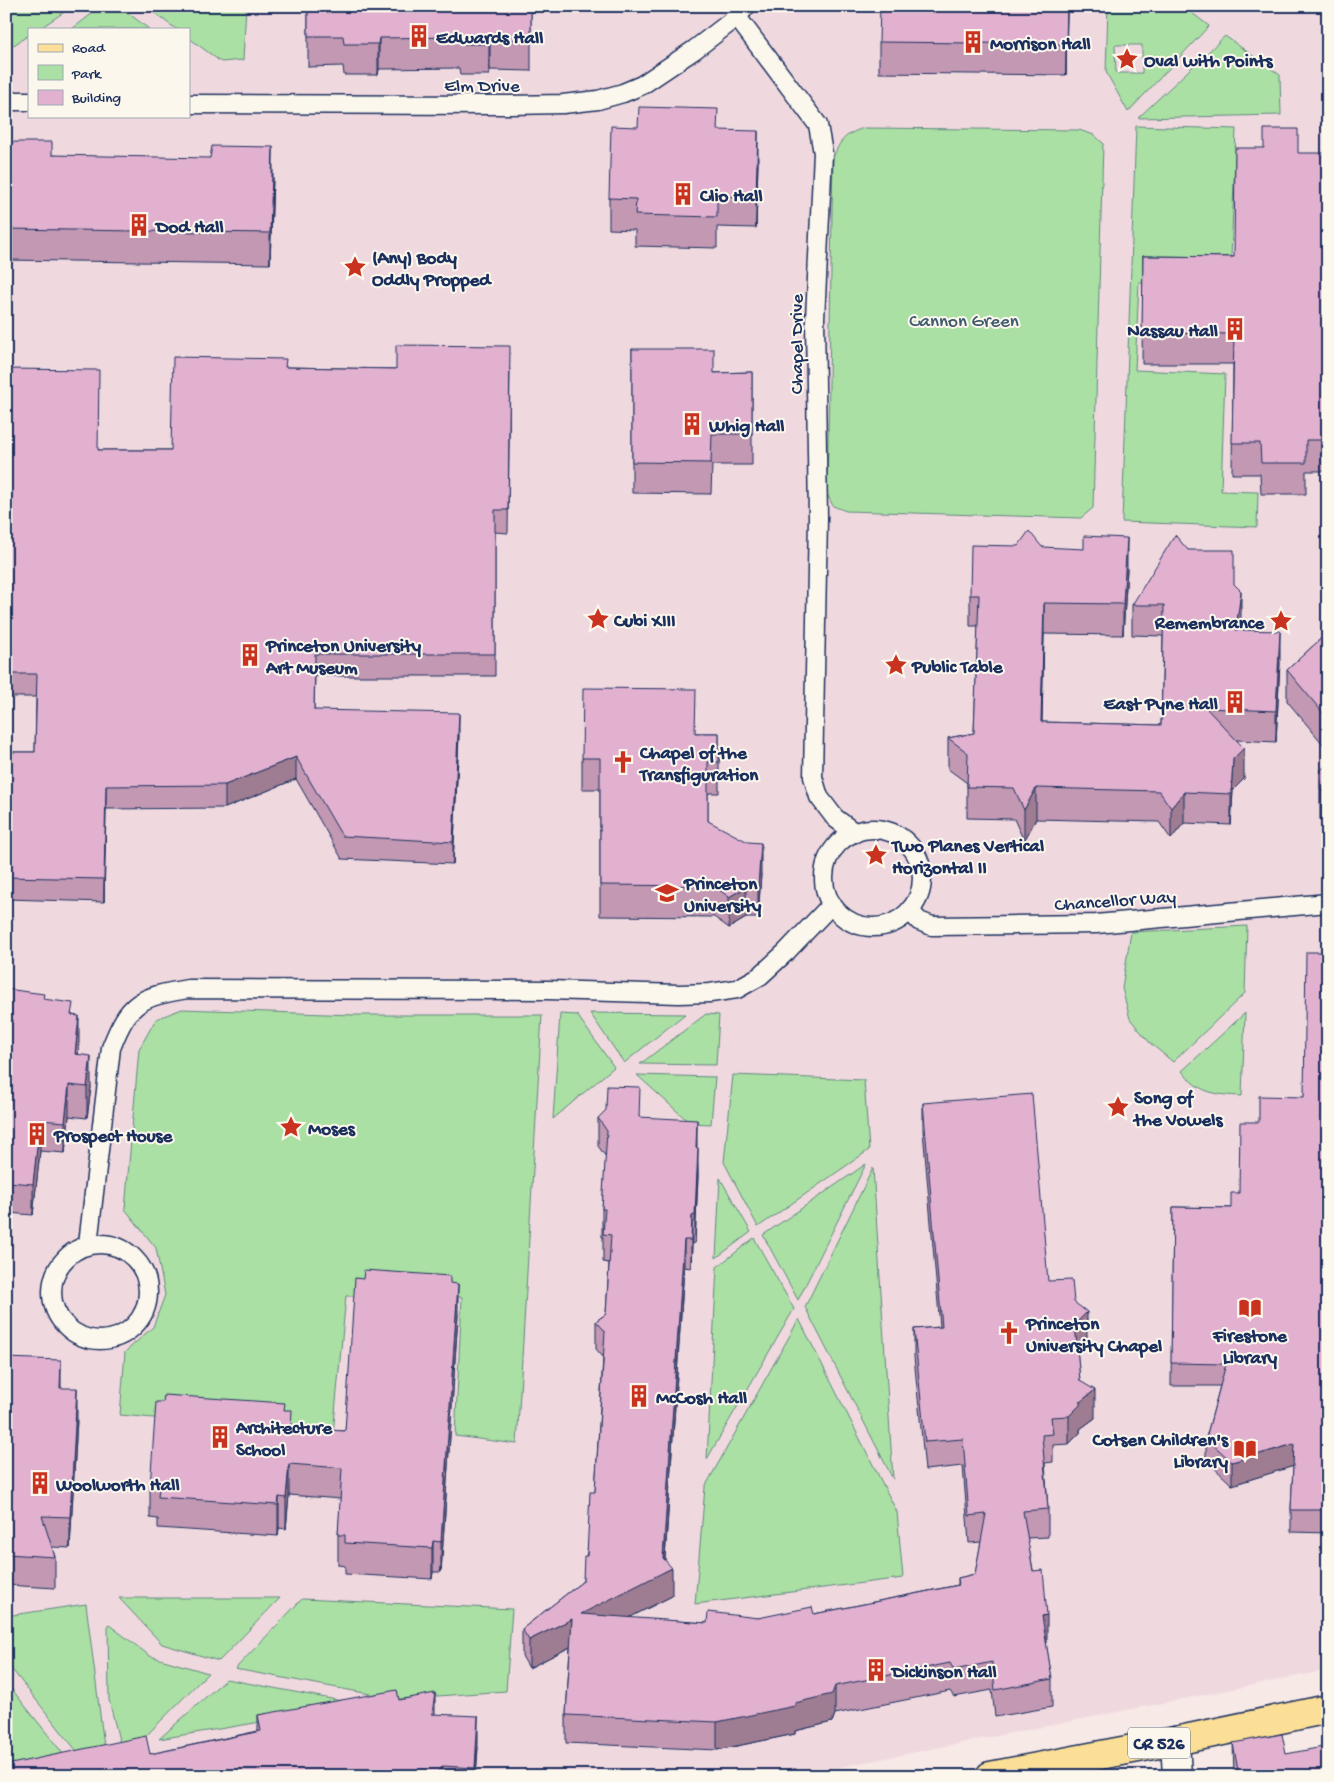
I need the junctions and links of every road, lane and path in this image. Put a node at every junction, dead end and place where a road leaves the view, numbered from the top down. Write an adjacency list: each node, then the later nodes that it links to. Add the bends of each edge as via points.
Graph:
1 (742, 11): 4 (lane, Elm Drive, via 694,50 642,85 598,100 510,105); 5 (lane, Chapel Drive, via 818,125 824,153 815,319 818,518 814,777 819,797 836,818)
2 (6, 101): 3 (lane)
3 (28, 102)
4 (190, 104)
5 (855, 833): 7 (lane, via 840,842 827,863 825,889); 8 (lane, via 870,829 887,831 914,851 921,867 922,884 919,897)
6 (1328, 903): 8 (lane, Chancellor Way, via 1075,925 932,926 919,921)
7 (832, 904): 8 (lane, via 843,917 863,926 880,927 896,922); 9 (lane, via 760,976 737,989 710,993 188,989 142,1000 120,1025 111,1048)
8 (910, 911)
9 (88, 1244): 9 (lane, via 62,1261 55,1273 52,1300 64,1325 75,1334 88,1339 111,1339 133,1327 143,1314 148,1282 142,1267 117,1246)
10 (1328, 1709): 11 (main road, CR 526)
11 (1174, 1741): 12 (main road, CR 526); 13 (street)
12 (990, 1776)
13 (1177, 1776)

